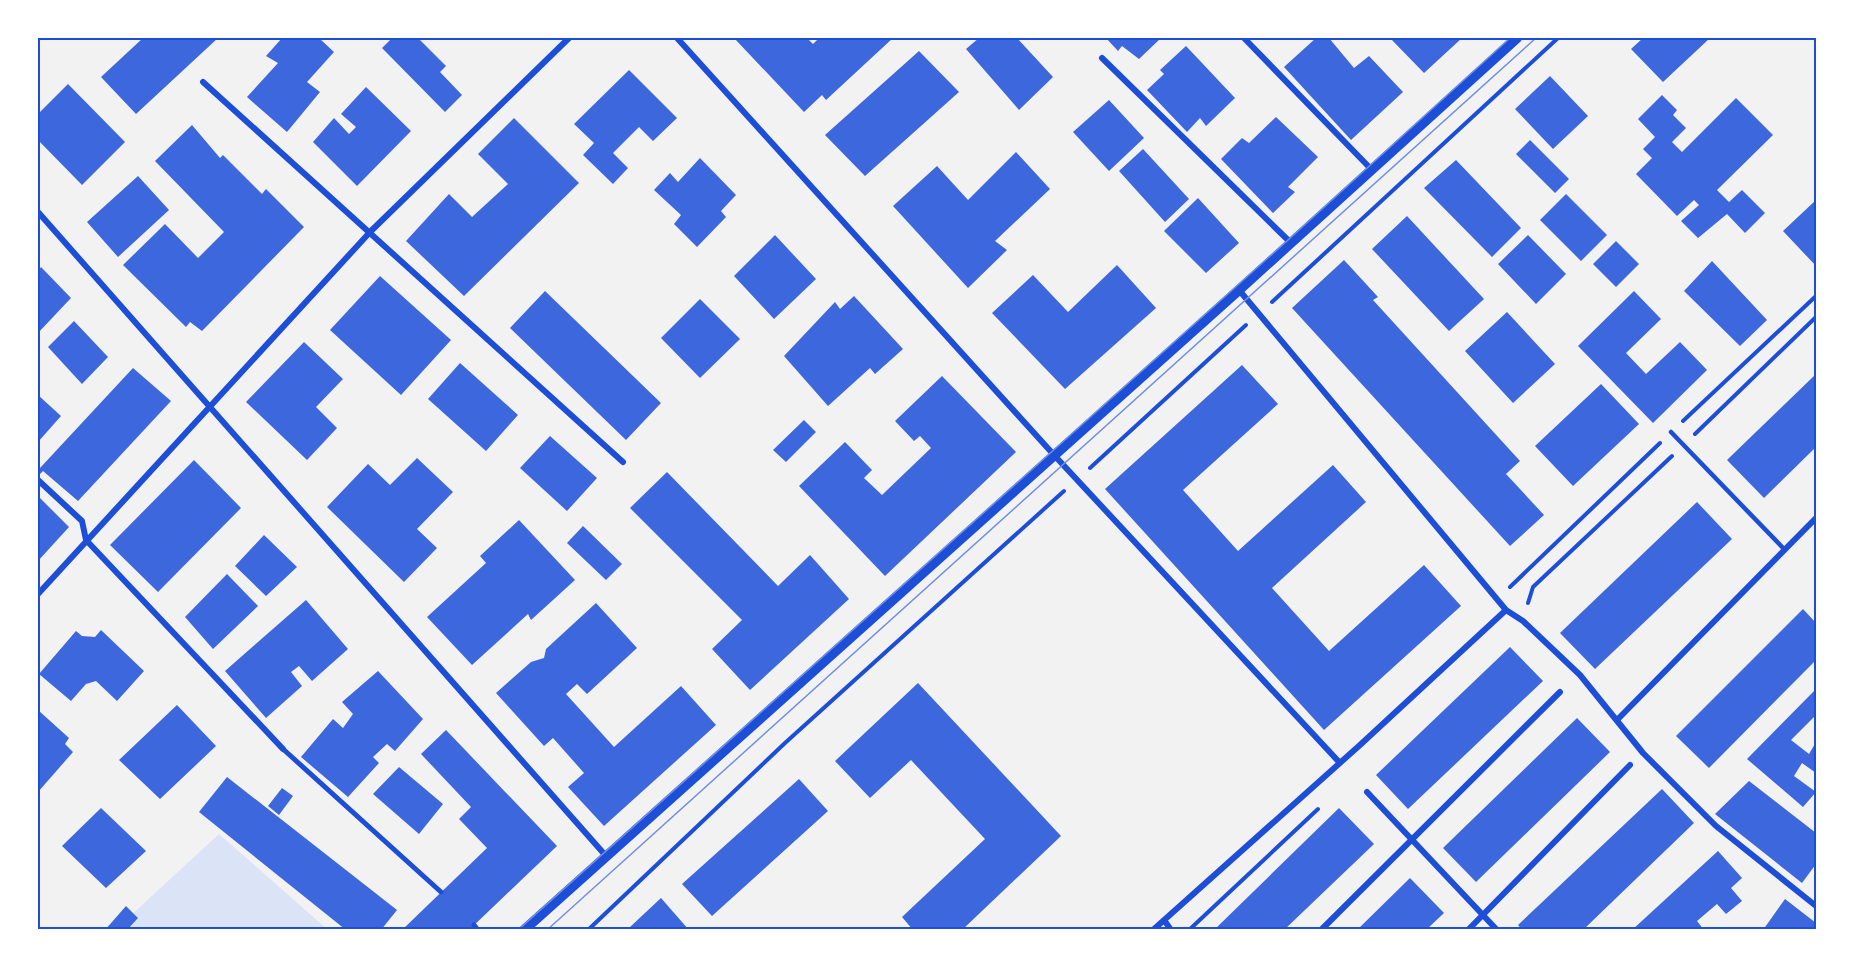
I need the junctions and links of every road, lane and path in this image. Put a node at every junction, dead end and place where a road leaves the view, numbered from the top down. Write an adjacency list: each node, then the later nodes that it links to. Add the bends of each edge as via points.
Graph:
1 (569, 38): 10 (street)
2 (677, 38): 19 (street)
3 (1244, 38): 8 (street)
4 (1517, 38): 8 (street)
5 (1558, 38): 13 (path)
6 (1102, 58): 11 (street)
7 (203, 82): 10 (street)
8 (1371, 169): 11 (street)
9 (38, 212): 16 (street)
10 (371, 231): 16 (street); 20 (street)
11 (1291, 243): 12 (street)
12 (1239, 290): 14 (street); 19 (street)
13 (1268, 306)
14 (1259, 313): 21 (path); 27 (street)
15 (1816, 317): 18 (path)
16 (210, 406): 24 (street); 36 (street)
17 (1671, 432): 18 (lane)
18 (1684, 445): 25 (lane); 28 (path, via 1533,587)
19 (1054, 455): 21 (street); 36 (street)
20 (623, 462)
21 (1077, 479): 32 (street); 42 (path, via 785,743)
22 (38, 480): 24 (street, via 82,521)
23 (1816, 518): 25 (street)
24 (87, 540): 26 (street); 31 (street)
25 (1784, 549): 30 (street)
26 (38, 594)
27 (1506, 610): 28 (street); 32 (street)
28 (1523, 621): 30 (street, via 1580,675)
29 (1560, 692): 35 (street)
30 (1618, 719): 38 (street, via 1643,753 1716,826)
31 (283, 749): 37 (street)
32 (1340, 763): 40 (street)
33 (1630, 765): 39 (street)
34 (1367, 792): 35 (street)
35 (1413, 839): 39 (street); 45 (street)
36 (606, 856): 41 (street)
37 (441, 892)
38 (1816, 906)
39 (1482, 916): 46 (street); 47 (street)
40 (1164, 920): 43 (street); 44 (street)
41 (524, 930)
42 (588, 930)
43 (1153, 930)
44 (1172, 930)
45 (1321, 930)
46 (1468, 930)
47 (1497, 930)

